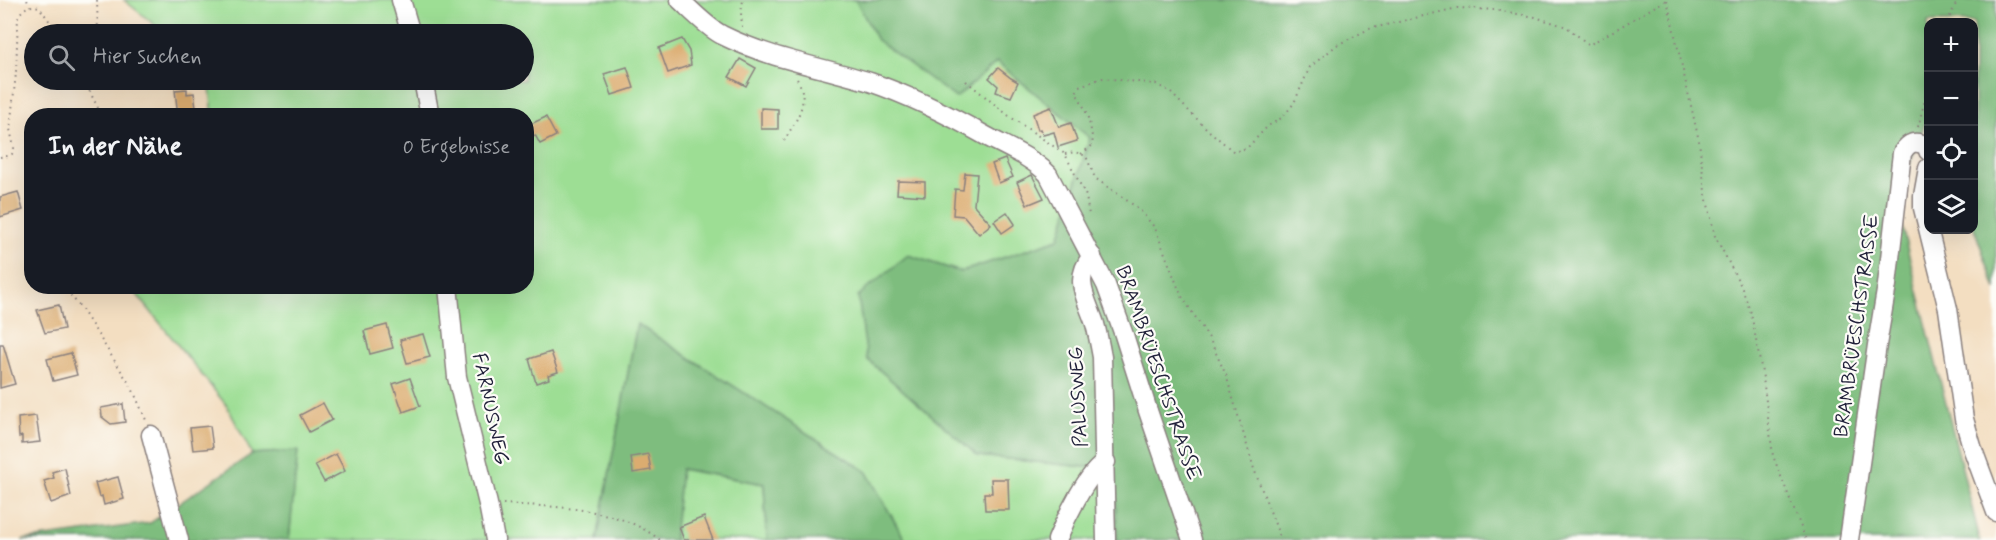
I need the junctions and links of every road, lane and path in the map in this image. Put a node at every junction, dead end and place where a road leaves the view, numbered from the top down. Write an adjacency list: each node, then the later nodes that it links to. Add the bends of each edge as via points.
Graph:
1 (27, 0): 8 (path)
2 (97, 0): 11 (path)
3 (401, 0): 12 (street)
4 (680, 0): 13 (street, BRAMBRÜESCHSTRASSE, via 721,34)
5 (743, 0): 13 (path)
6 (1667, 0): 23 (path, via 1589,45 1567,27 1496,10 1457,8 1369,28 1337,45 1310,67 1294,103 1282,117 1247,148 1234,152 1169,91 1156,84 1103,78 1079,86 1076,93 1084,105 1093,145); 40 (path, via 1715,236 1751,313 1773,456)
7 (1958, 0): 9 (path)
8 (30, 6): 10 (path, via 39,8); 24 (path, via 18,16 10,129 14,148 8,156)
9 (1949, 18)
10 (51, 24)
11 (98, 24)
12 (408, 24)
13 (743, 43): 26 (street, BRAMBRÜESCHSTRASSE, via 906,95 1034,161 1048,174)
14 (797, 79): 20 (path, via 805,99)
15 (89, 90): 17 (path)
16 (425, 90): 18 (street)
17 (98, 108)
18 (428, 108)
19 (1924, 126): 21 (path)
20 (784, 141)
21 (1922, 147): 41 (street, BRAMBRÜESCHSTRASSE, via 1909,143 1902,153 1887,285)
22 (1065, 154): 23 (path)
23 (1081, 154): 39 (path, via 1086,156 1095,178 1139,209 1155,228 1181,295 1209,338 1226,375 1254,469)
24 (0, 157)
25 (1925, 180): 32 (street, via 1923,208 1948,309 1964,419)
26 (1092, 256): 30 (street, PALUSWEG, via 1085,264 1082,290 1100,347); 38 (street, BRAMBRÜESCHSTRASSE, via 1124,335)
27 (70, 294): 29 (path, via 132,388)
28 (449, 294): 31 (street, FARNUSWEG, via 457,377)
29 (151, 435): 33 (street)
30 (1106, 462): 36 (street, via 1086,484); 37 (street, PALUSWEG)
31 (488, 504): 34 (street, FARNUSWEG); 35 (path, via 603,514)
32 (1996, 512)
33 (179, 540)
34 (495, 540)
35 (660, 540)
36 (1057, 540)
37 (1106, 540)
38 (1192, 540)
39 (1281, 540)
40 (1806, 540)
41 (1849, 540)

